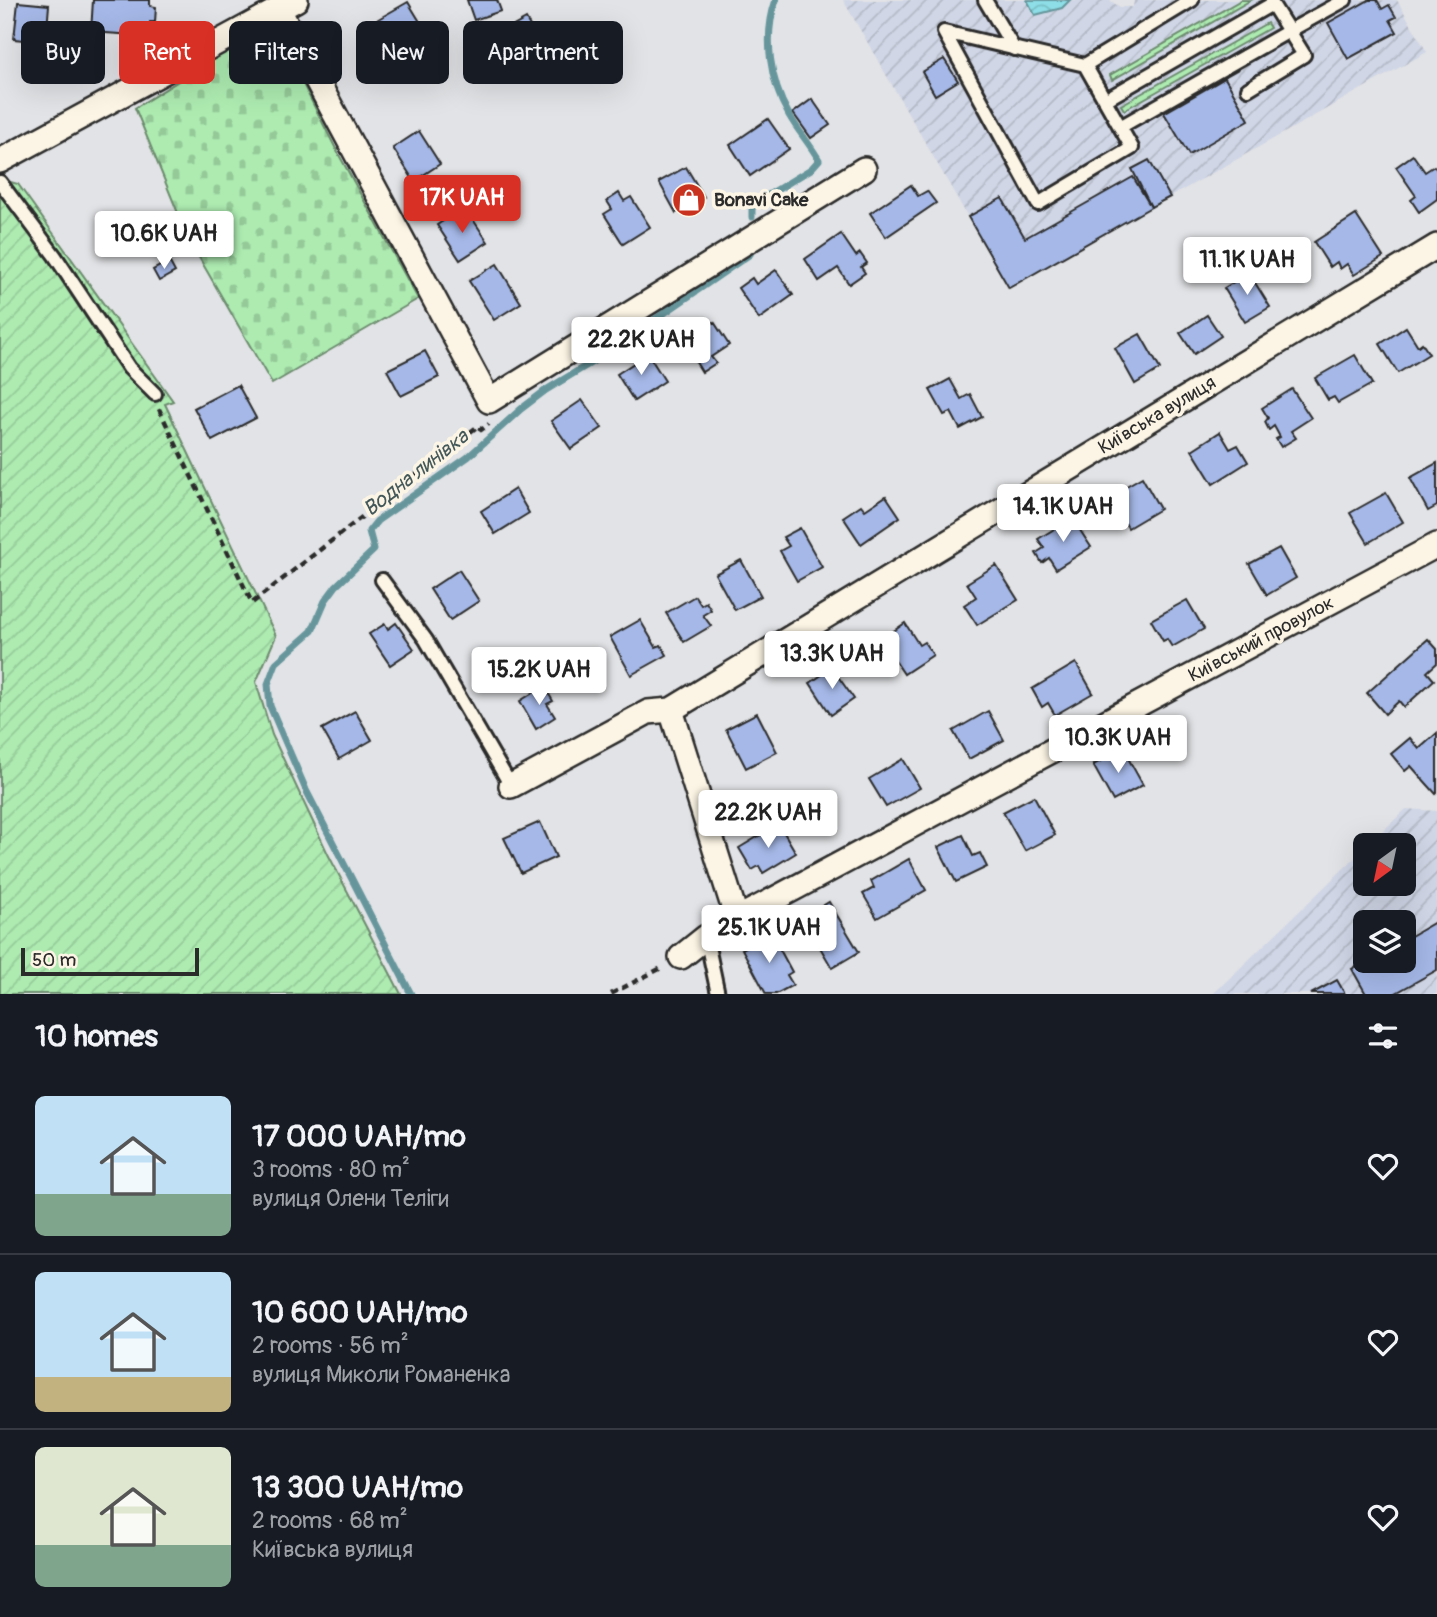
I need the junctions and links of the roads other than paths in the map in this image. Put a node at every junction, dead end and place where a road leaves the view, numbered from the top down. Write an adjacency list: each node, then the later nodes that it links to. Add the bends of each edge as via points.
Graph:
1 (985, 0): 7 (lane)
2 (1192, 0): 8 (lane)
3 (1345, 0): 6 (lane)
4 (1274, 1): 6 (lane); 10 (lane)
5 (288, 5): 12 (street); 13 (street, via 489,401)
6 (1289, 32): 9 (lane, via 1304,55); 11 (lane)
7 (1014, 49): 8 (lane); 11 (lane, via 944,32 1038,204 1132,148)
8 (1085, 65): 10 (lane)
9 (1248, 89)
10 (1105, 100): 11 (lane)
11 (1120, 127)
12 (0, 161)
13 (864, 169)
14 (0, 182): 16 (lane, via 129,368)
15 (1437, 246): 19 (street, Київська вулиця)
16 (155, 394)
17 (1437, 545): 21 (street, Київський провулок)
18 (382, 579): 20 (lane, via 426,640)
19 (671, 710): 20 (street, Київська вулиця, via 648,712); 21 (street)
20 (511, 786)
21 (737, 919): 22 (street, Київський провулок)
22 (706, 937): 23 (street, Київський провулок); 24 (lane)
23 (681, 957)
24 (718, 994)

